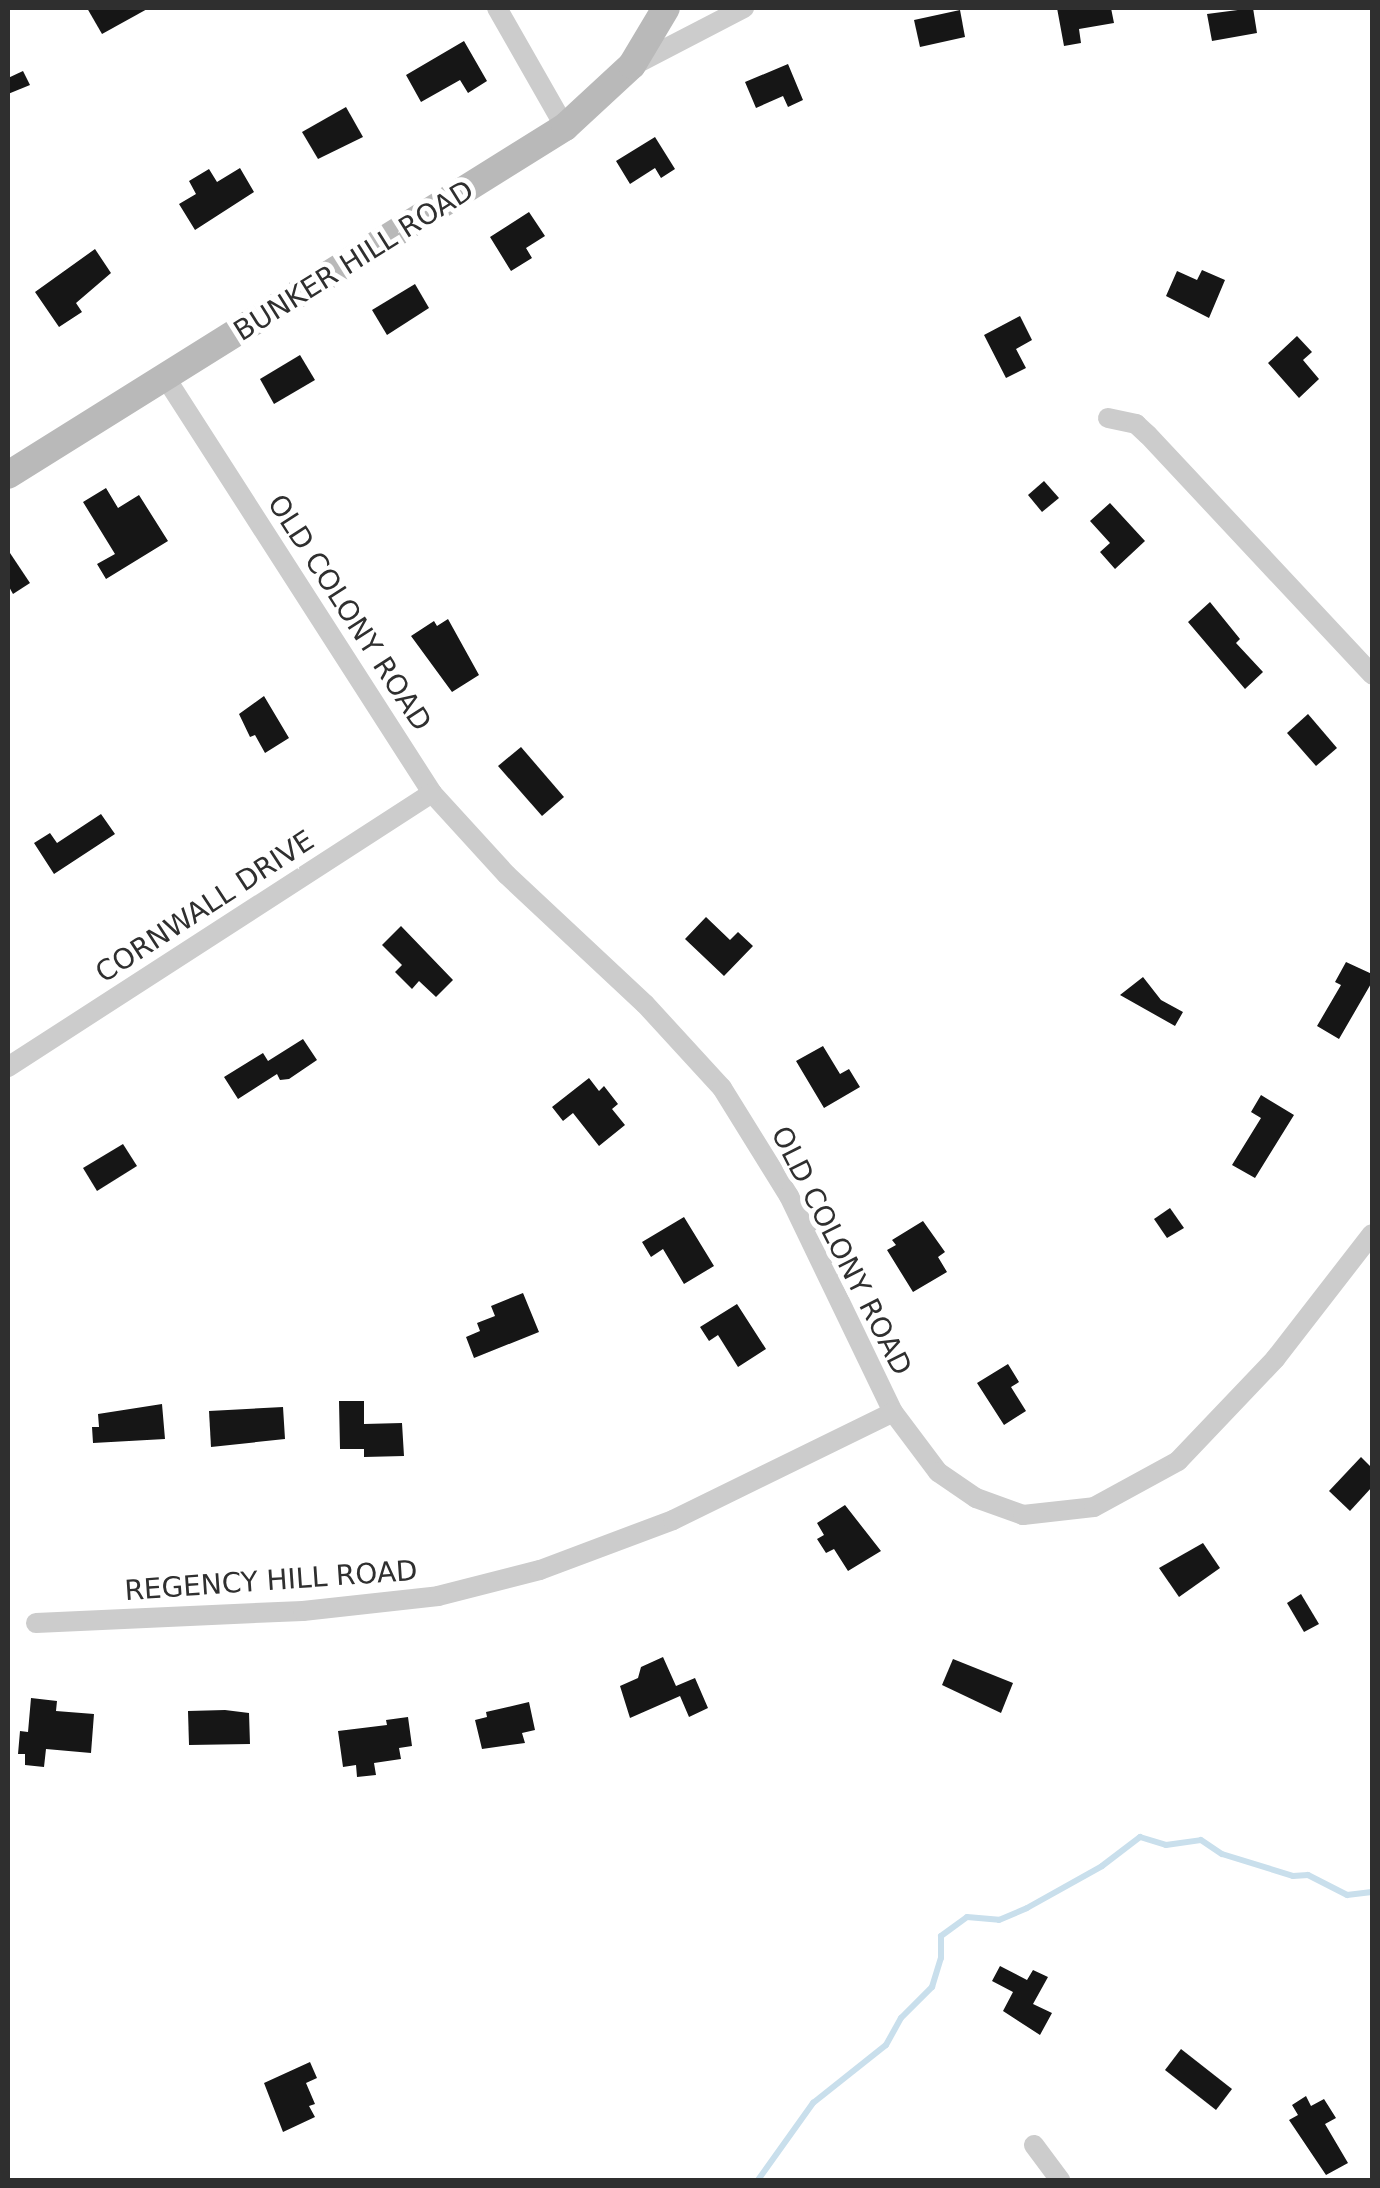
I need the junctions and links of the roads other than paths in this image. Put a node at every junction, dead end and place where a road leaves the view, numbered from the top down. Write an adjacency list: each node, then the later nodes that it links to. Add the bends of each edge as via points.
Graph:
1 (497, 8): 5 (street)
2 (666, 8): 4 (street, BUNKER HILL ROAD)
3 (744, 8): 4 (street)
4 (632, 66): 5 (street, BUNKER HILL ROAD)
5 (565, 126): 6 (street, BUNKER HILL ROAD)
6 (167, 380): 8 (street, BUNKER HILL ROAD); 10 (street, OLD COLONY ROAD)
7 (1108, 418): 9 (street, via 1124,419 1148,436)
8 (8, 475)
9 (1372, 674)
10 (432, 794): 11 (street, CORNWALL DRIVE); 13 (street, OLD COLONY ROAD, via 722,1088 789,1196)
11 (8, 1067)
12 (1372, 1234): 13 (street, OLD COLONY ROAD, via 1274,1359 1178,1461 1094,1506 1023,1515 976,1498 938,1472)
13 (893, 1412): 14 (street, REGENCY HILL ROAD, via 674,1520 540,1570 453,1592 307,1610)
14 (36, 1623)
15 (1034, 2144): 16 (street)
16 (1060, 2180)

